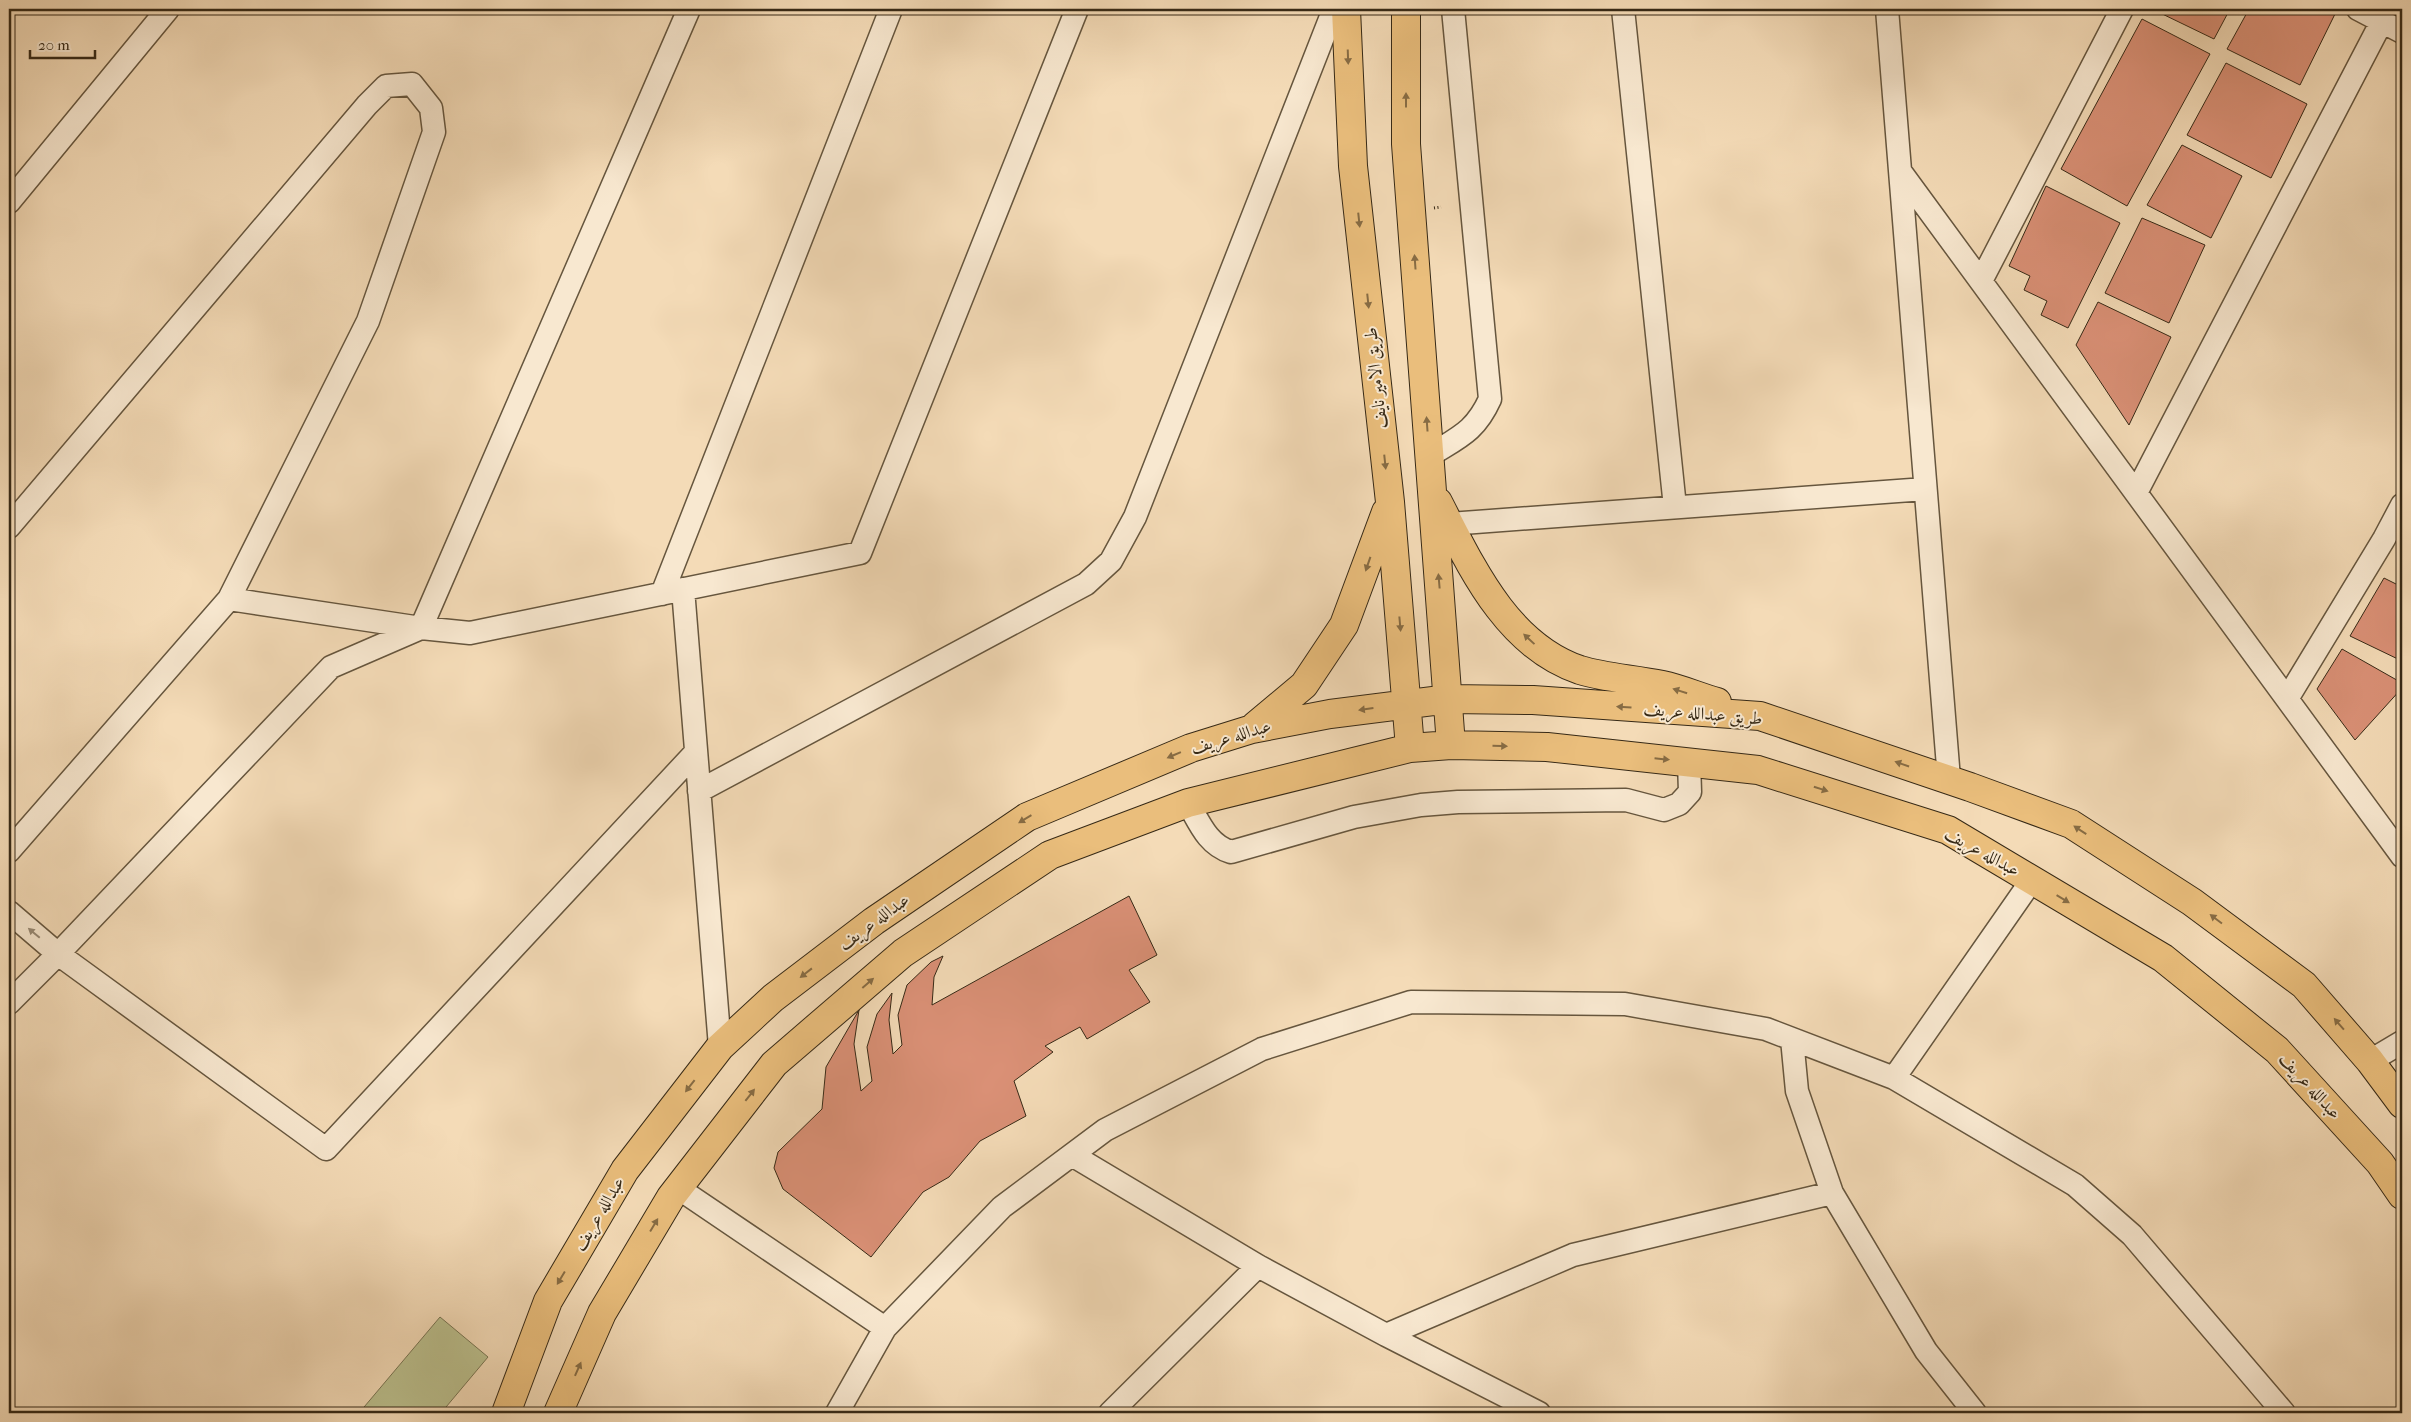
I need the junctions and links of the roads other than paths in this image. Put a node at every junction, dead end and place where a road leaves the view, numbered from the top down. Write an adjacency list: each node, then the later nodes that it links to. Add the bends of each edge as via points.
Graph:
1 (168, 9): 16 (street)
2 (689, 9): 29 (street)
3 (891, 9): 27 (street)
4 (1077, 9): 27 (street, via 860,553)
5 (1334, 9): 40 (street, via 1135,517 1111,562 1086,584)
6 (1346, 9): 22 (main road, طريق الامير نايف, one-way to 22, via 1353,166)
7 (1406, 9): 18 (main road, one-way to 7, via 1406,144)
8 (1453, 9): 18 (street, via 1490,399 1471,429)
9 (1623, 9): 24 (street)
10 (1887, 9): 15 (street)
11 (2122, 9): 17 (street)
12 (2358, 9): 13 (street)
13 (2382, 21): 14 (street); 21 (street)
14 (2402, 32)
15 (1900, 171): 17 (street); 19 (street)
16 (9, 202)
17 (1981, 281): 21 (street)
18 (1429, 456): 20 (main road)
19 (1925, 489): 24 (street); 39 (street)
20 (1432, 490): 25 (main road); 30 (main road, one-way to 20)
21 (2136, 493): 31 (street)
22 (1390, 502): 32 (main road, طريق الامير نايف, one-way to 32); 34 (main road, one-way to 34, via 1344,625 1304,685)
23 (2402, 505): 31 (street)
24 (1675, 507): 25 (street)
25 (1449, 524): 33 (main road, one-way to 25, via 1664,685 1580,670 1545,654 1498,610)
26 (9, 526): 28 (street, via 367,105 386,86 412,84 431,108 434,132 368,321)
27 (673, 592): 29 (street, via 470,633); 37 (street)
28 (229, 599): 29 (street); 43 (street)
29 (421, 628): 46 (street, via 330,667)
30 (1449, 699): 32 (main road, عبدالله عريف); 33 (main road, طريق عبدالله عريف, one-way to 30, via 1533,700); 35 (main road)
31 (2287, 699): 42 (street)
32 (1407, 704): 34 (main road, عبدالله عريف, one-way to 34); 36 (main road, طريق الامير نايف)
33 (1760, 716): 39 (main road, طريق عبدالله عريف, one-way to 33)
34 (1252, 729): 50 (main road, عبدالله عريف, one-way to 50, via 1191,748 1028,817 874,921 773,998)
35 (1451, 745): 36 (main road); 38 (main road, عبدالله عريف, one-way to 38, via 1547,747)
36 (1410, 748): 41 (main road)
37 (696, 752): 40 (street); 46 (street, via 326,1149)
38 (1689, 762): 41 (street, via 1690,792 1680,804 1664,810 1626,800 1421,804 1354,817 1231,852 1220,849 1210,840); 44 (main road, عبدالله عريف, one-way to 44, via 1758,770 1948,830)
39 (1949, 779): 51 (main road, one-way to 39, via 2304,985 2192,902 2071,824)
40 (699, 791): 50 (street)
41 (1188, 804): 55 (main road, one-way to 41, via 774,1064 903,953 1050,855)
42 (2398, 843)
43 (9, 850)
44 (2032, 880): 52 (street); 57 (main road, عبدالله عريف, one-way to 57, via 2163,958 2278,1050 2380,1163)
45 (9, 912): 46 (street, one-way to 45)
46 (58, 954): 47 (street)
47 (12, 992)
48 (1792, 1039): 52 (street); 54 (street, via 1766,1029 1625,1004 1412,1002 1262,1049 1105,1130); 56 (street, via 1797,1091)
49 (2402, 1042): 51 (street)
50 (720, 1047): 61 (main road, عبدالله عريف, one-way to 61, via 626,1170 548,1300)
51 (2370, 1061): 53 (main road)
52 (1894, 1078): 67 (street, via 2075,1184 2132,1235)
53 (2402, 1104)
54 (1072, 1155): 58 (street); 59 (street, via 1002,1207)
55 (678, 1188): 59 (street); 62 (main road, one-way to 55, via 602,1313)
56 (1832, 1193): 60 (street, via 1573,1255); 66 (street, via 1926,1351)
57 (2402, 1195)
58 (1258, 1266): 60 (street); 64 (street)
59 (885, 1328): 63 (street)
60 (1386, 1335): 65 (street)
61 (506, 1413)
62 (558, 1413)
63 (837, 1413)
64 (1110, 1413)
65 (1537, 1413)
66 (1975, 1413)
67 (2284, 1413)

